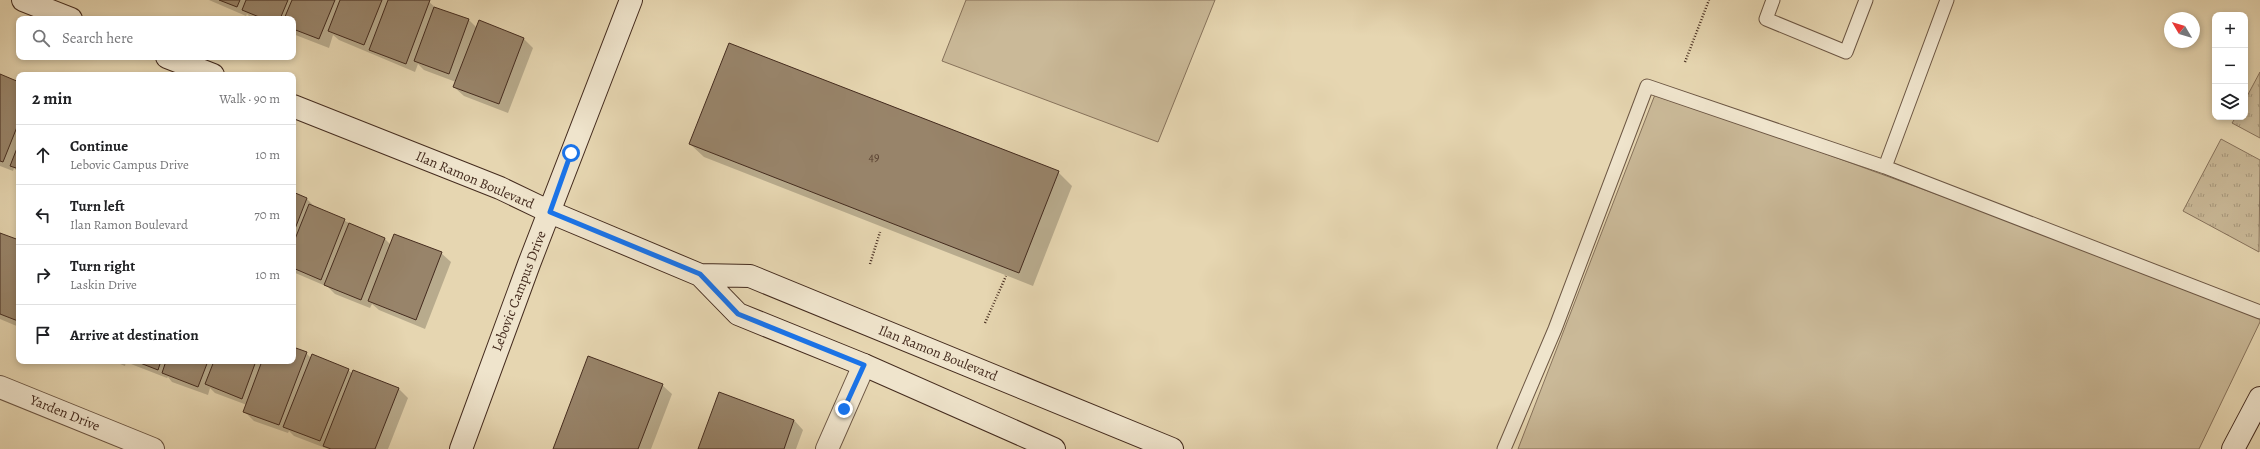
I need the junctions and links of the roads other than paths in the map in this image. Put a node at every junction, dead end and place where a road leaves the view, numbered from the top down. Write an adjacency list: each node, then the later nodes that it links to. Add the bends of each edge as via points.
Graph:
1 (23, 0): 6 (street)
2 (631, 0): 11 (street, Lebovic Campus Drive)
3 (1773, 0): 4 (lane, via 1766,19 1846,52)
4 (1866, 0)
5 (1947, 0): 10 (lane)
6 (63, 16)
7 (175, 60): 8 (street)
8 (205, 72)
9 (296, 107): 11 (street, Ilan Ramon Boulevard, via 500,188)
10 (1885, 167): 13 (lane); 22 (lane, via 1647,86 1555,329)
11 (550, 212): 12 (street, Ilan Ramon Boulevard); 18 (street, Lebovic Campus Drive)
12 (700, 274): 14 (street, Ilan Ramon Boulevard, via 738,314); 21 (street, Ilan Ramon Boulevard, via 750,276)
13 (2260, 312)
14 (864, 365): 19 (street); 20 (street, Ilan Ramon Boulevard)
15 (0, 387): 17 (street, Yarden Drive)
16 (2260, 398): 23 (street)
17 (153, 449)
18 (461, 449)
19 (827, 449)
20 (1054, 449)
21 (1172, 449)
22 (1504, 449)
23 (2233, 449)

